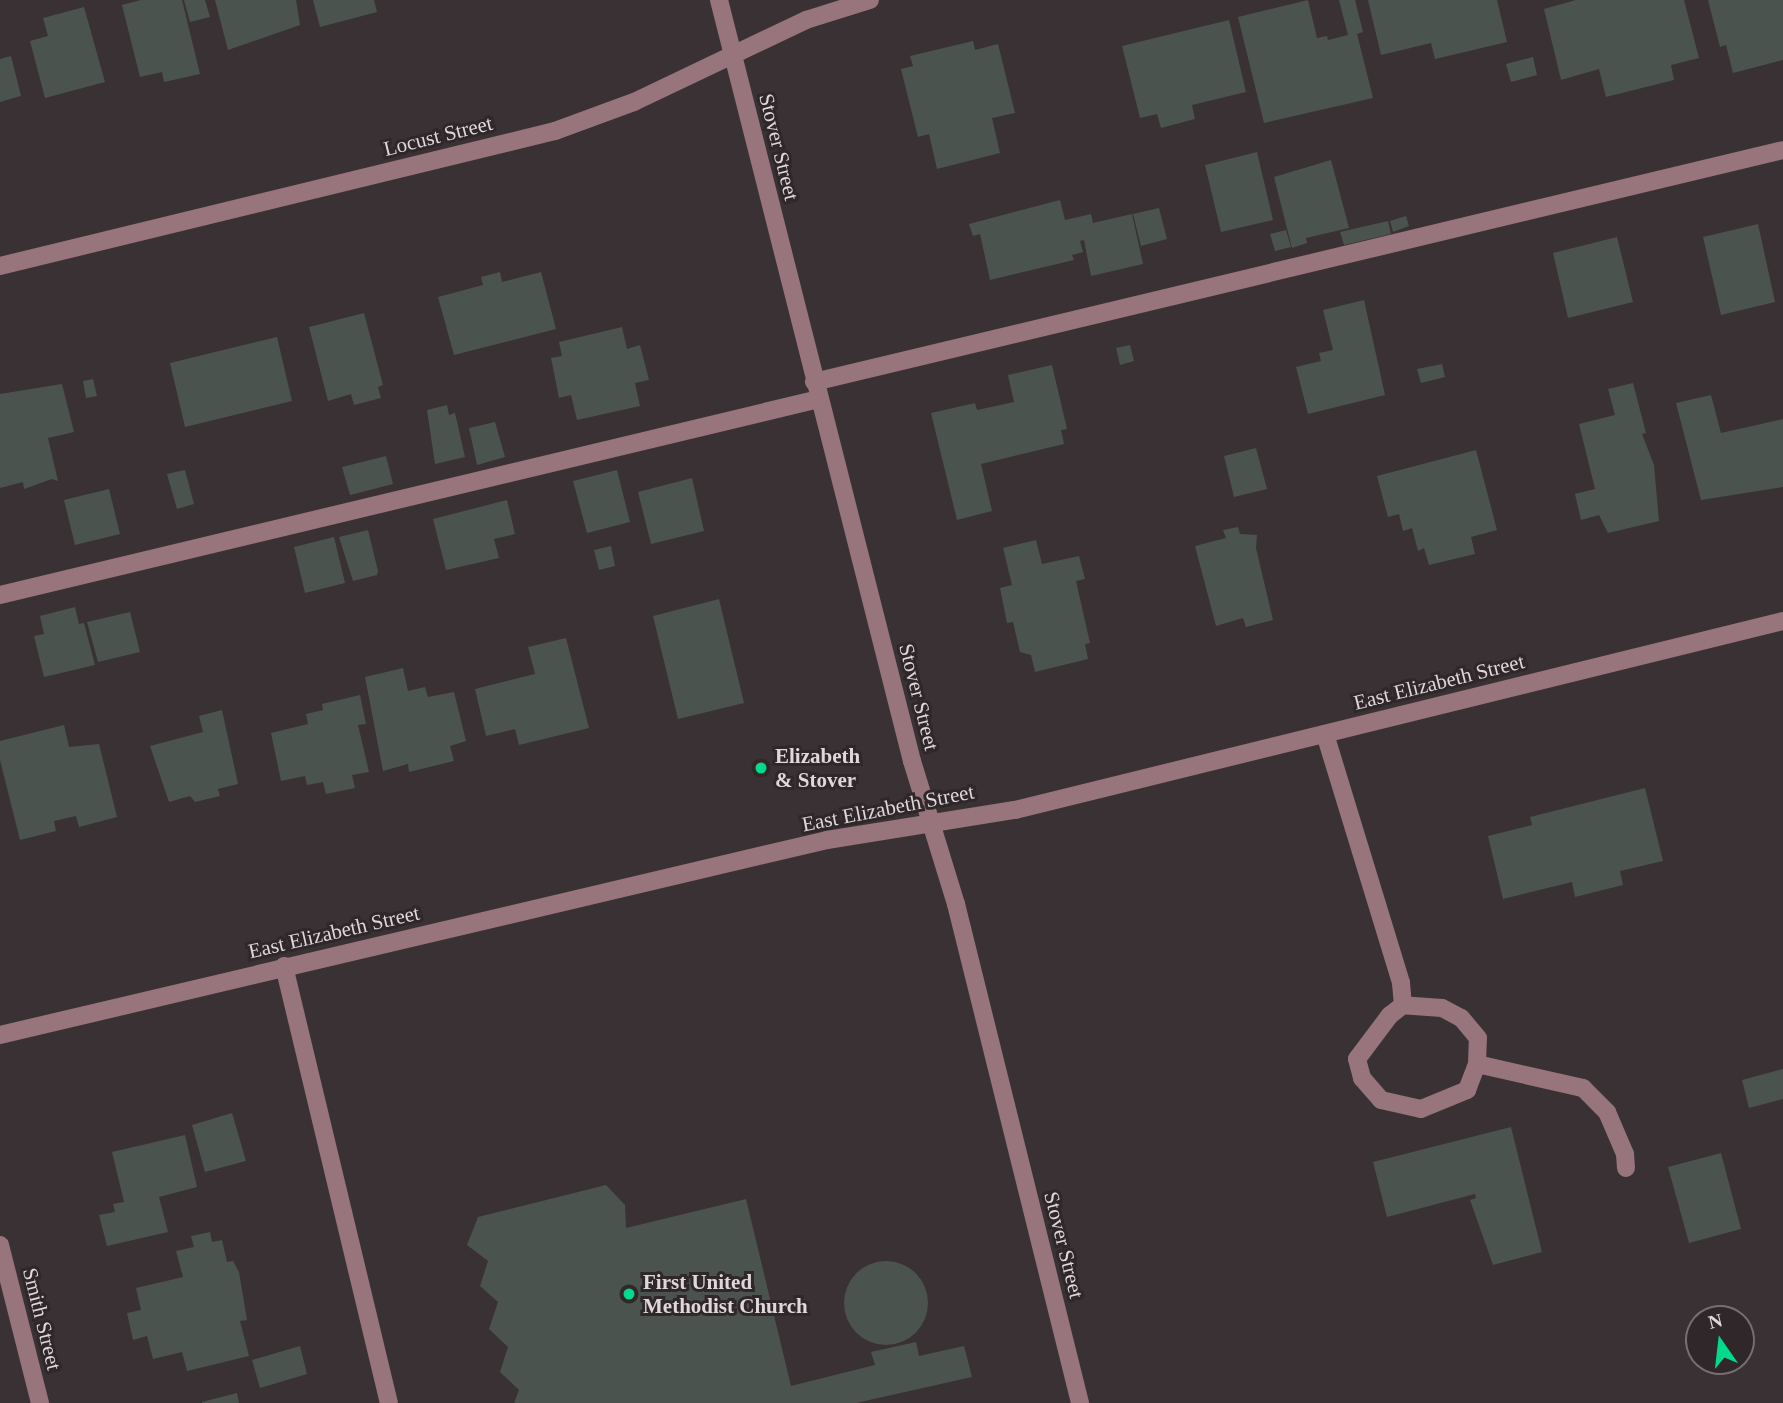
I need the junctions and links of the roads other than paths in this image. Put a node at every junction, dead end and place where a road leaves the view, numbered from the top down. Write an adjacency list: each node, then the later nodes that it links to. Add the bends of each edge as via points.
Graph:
1 (719, 0): 3 (street, Stover Street)
2 (870, 0): 3 (street, Locust Street, via 806,20)
3 (732, 55): 5 (street, Locust Street, via 634,102 555,131); 6 (street, Stover Street)
4 (1783, 150): 6 (street)
5 (0, 266)
6 (817, 391): 7 (street); 10 (street, Stover Street)
7 (0, 595)
8 (1783, 621): 9 (street, East Elizabeth Street)
9 (1325, 734): 10 (street, East Elizabeth Street, via 1015,810); 12 (street, via 1401,983)
10 (930, 824): 11 (street, East Elizabeth Street, via 827,840); 19 (street, Stover Street, via 959,917)
11 (284, 966): 13 (street, East Elizabeth Street); 18 (street)
12 (1403, 1005): 14 (street, via 1442,1008 1461,1018 1478,1038); 14 (street, via 1357,1059 1362,1079 1381,1100 1421,1109 1466,1090)
13 (0, 1035)
14 (1477, 1064): 15 (street, via 1583,1088 1606,1112 1625,1154)
15 (1626, 1168)
16 (0, 1245): 17 (street, Smith Street)
17 (40, 1403)
18 (389, 1403)
19 (1080, 1403)

